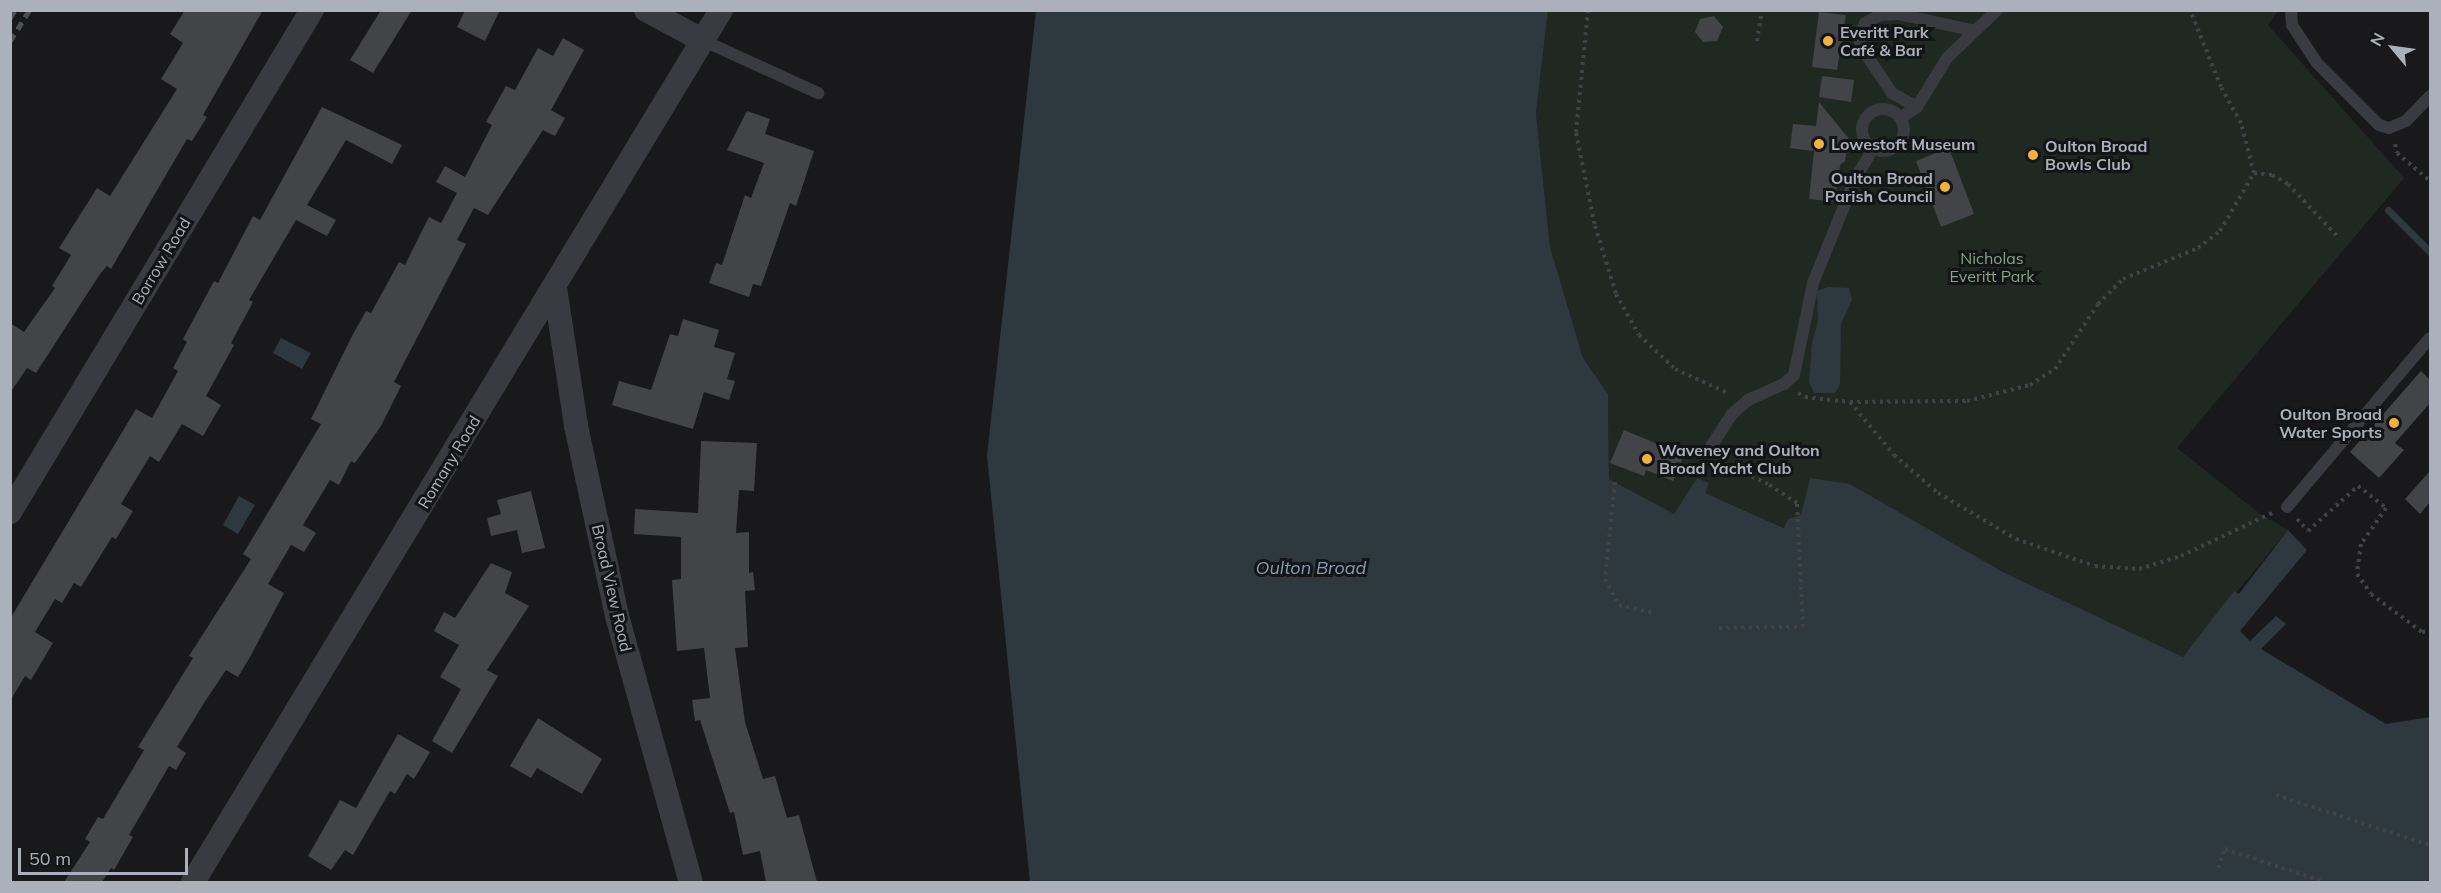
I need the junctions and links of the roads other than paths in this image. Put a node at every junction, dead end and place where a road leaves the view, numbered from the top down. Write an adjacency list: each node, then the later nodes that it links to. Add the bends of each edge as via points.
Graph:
1 (312, 10): 17 (street, Borrow Road)
2 (646, 10): 7 (street)
3 (721, 10): 7 (street, Romany Road)
4 (1997, 10): 6 (lane)
5 (2291, 10): 9 (lane, via 2292,25 2318,63 2369,117 2389,128 2406,121)
6 (1975, 32): 10 (lane, via 1947,58); 10 (lane, via 1898,14 1880,15 1865,23 1859,36 1861,47 1892,93)
7 (702, 40): 8 (lane); 13 (street, Romany Road)
8 (818, 93)
9 (2430, 96)
10 (1917, 107): 11 (lane)
11 (1900, 118): 12 (lane, via 1904,131 1899,144 1887,151); 12 (lane, via 1882,109 1869,114 1862,132)
12 (1873, 149): 15 (lane, via 1855,178 1813,283 1794,375 1784,384 1748,400 1732,414)
13 (555, 288): 18 (street, Romany Road); 19 (street, Broad View Road, via 576,426 618,615)
14 (2430, 338): 16 (lane)
15 (1710, 448)
16 (2287, 507)
17 (10, 512)
18 (193, 882)
19 (691, 882)

